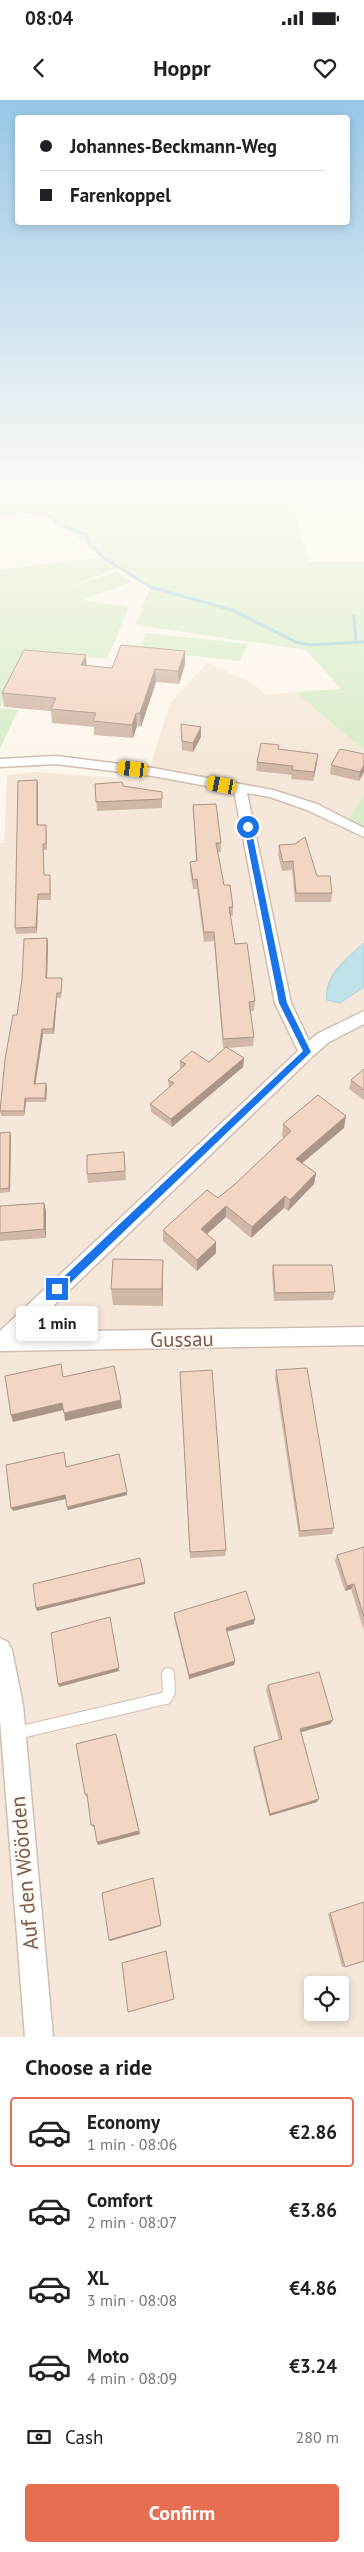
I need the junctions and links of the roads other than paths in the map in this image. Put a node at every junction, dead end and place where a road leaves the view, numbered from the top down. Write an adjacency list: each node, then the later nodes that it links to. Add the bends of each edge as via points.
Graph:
1 (0, 764): 2 (street, via 56,760 153,772)
2 (240, 788): 3 (street, via 273,794 312,807); 5 (street, via 283,1003)
3 (364, 833)
4 (364, 1017): 5 (street, via 323,1038)
5 (307, 1052): 7 (street)
6 (364, 1336): 7 (street, Gussau)
7 (1, 1342)
8 (0, 1650): 10 (street, Auf den Wöörden)
9 (168, 1674): 10 (lane, via 166,1698)
10 (13, 1734): 11 (street, Auf den Wöörden)
11 (39, 2037)

